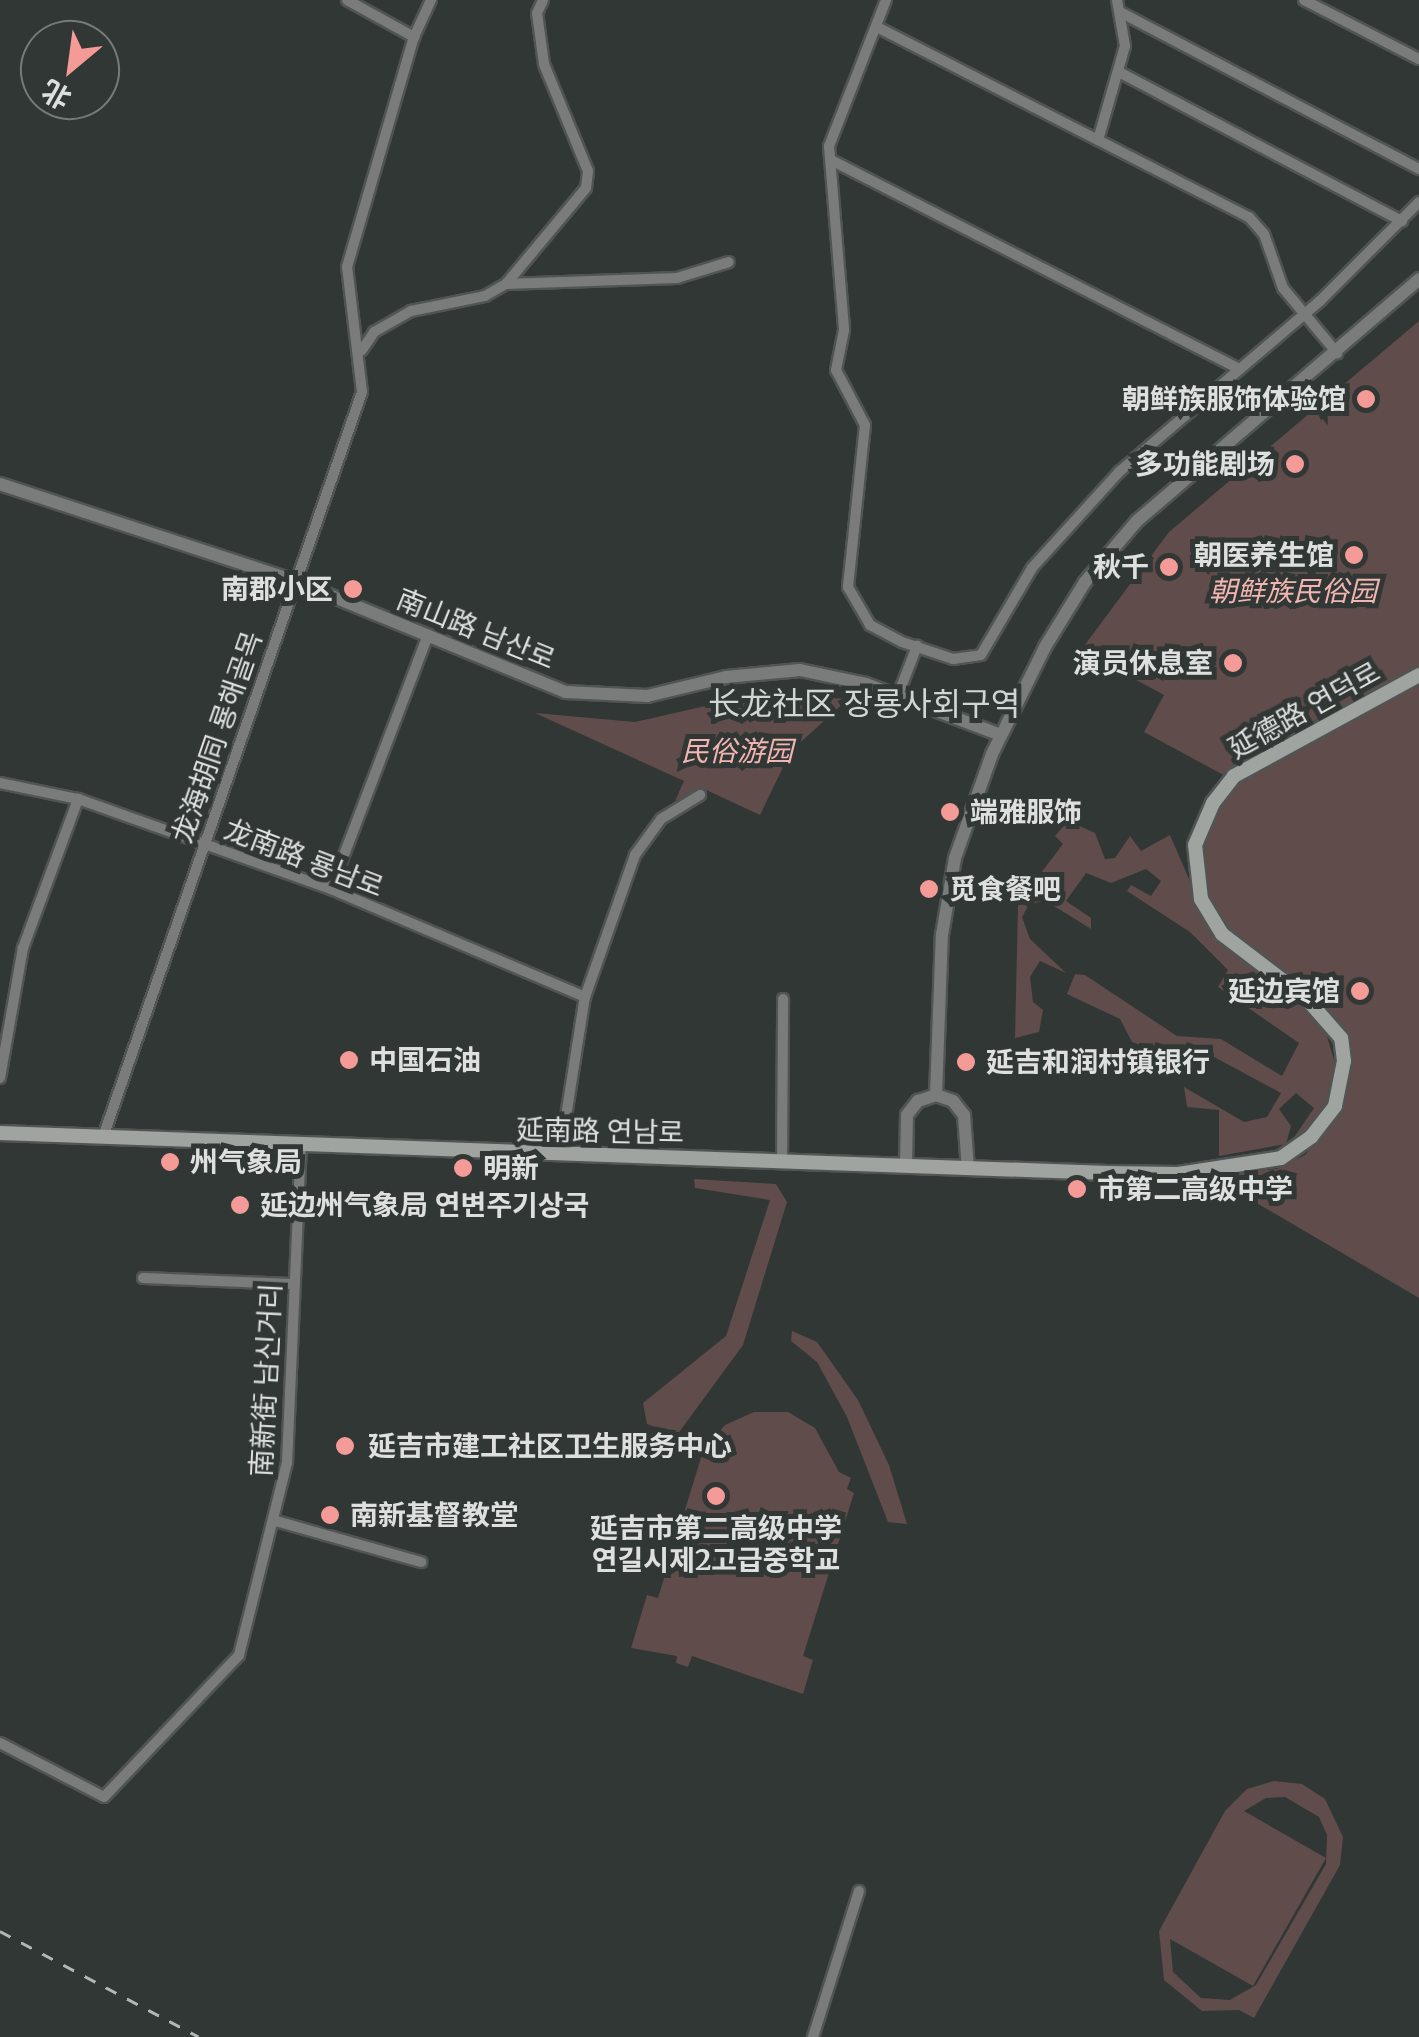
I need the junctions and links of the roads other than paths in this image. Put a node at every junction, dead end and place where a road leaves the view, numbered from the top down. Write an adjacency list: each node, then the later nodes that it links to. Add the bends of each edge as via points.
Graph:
1 (347, 0): 8 (street)
2 (431, 0): 8 (street)
3 (543, 0): 18 (street, via 537,13 544,64 588,171 586,188)
4 (886, 0): 7 (street)
5 (1305, 0): 9 (street)
6 (1118, 6): 10 (street, via 1124,46); 13 (street)
7 (877, 27): 11 (street); 12 (street, via 831,134)
8 (414, 37): 20 (street, via 347,267)
9 (1419, 59)
10 (1119, 72): 11 (street); 15 (street)
11 (1098, 140): 19 (street, via 1249,218 1264,234 1282,288)
12 (832, 160): 24 (street); 28 (street, via 844,330 836,370 864,424 848,587 870,624)
13 (1419, 169)
14 (1419, 202): 15 (street)
15 (1402, 221): 19 (street)
16 (729, 262): 18 (street, via 677,278)
17 (1419, 279): 23 (street)
18 (506, 284): 21 (street)
19 (1304, 314): 23 (street); 24 (street)
20 (350, 321): 21 (street, via 370,329); 22 (street)
21 (389, 322): 22 (street)
22 (362, 350): 26 (street, 龙海胡同 룡해골목, via 362,392)
23 (1337, 353): 31 (street, via 1217,449 1119,540 1056,627)
24 (1238, 368): 28 (street, via 1142,450 1076,519 1032,568 981,654 953,659)
25 (0, 484): 26 (street, 南山路 남산로)
26 (295, 581): 27 (street, 南山路 남산로); 35 (street, 龙海胡同 룡해골목)
27 (428, 637): 30 (street, 南山路 남산로, via 533,682 611,699 800,670); 36 (street)
28 (917, 646): 30 (street)
29 (1419, 675): 48 (main road, 延德路 연덕로, via 1252,764 1221,790 1206,815 1194,857 1210,918 1234,947 1327,1020 1341,1038 1344,1061 1336,1106 1297,1149 1260,1164)
30 (898, 694): 31 (street, 南山路 남산로)
31 (1001, 734): 40 (street, via 950,883)
32 (0, 783): 34 (street, 龙南路 룡남로)
33 (700, 795): 37 (street, via 661,818 634,855)
34 (78, 799): 35 (street, 龙南路 룡남로); 39 (street, via 23,948)
35 (204, 843): 36 (street, 龙南路 룡남로); 42 (street, 龙海胡同 룡해골목)
36 (331, 889): 37 (street, 龙南路 룡남로)
37 (585, 997): 44 (street)
38 (783, 1000): 45 (street)
39 (0, 1078)
40 (936, 1095): 46 (street, via 918,1100 907,1116); 47 (street, via 964,1115)
41 (0, 1133): 42 (main road, 延南路 연남로)
42 (104, 1137): 43 (main road, 延南路 연남로)
43 (301, 1145): 44 (main road, 延南路 연남로); 50 (street, 南新街 남신거리)
44 (560, 1154): 45 (main road, 延南路 연남로)
45 (782, 1161): 46 (main road, 延南路 연남로)
46 (906, 1166): 47 (main road, 延南路 연남로)
47 (968, 1169): 48 (main road, 延南路 연남로)
48 (1200, 1170)
49 (143, 1278): 50 (street)
50 (293, 1284): 51 (street, 南新街 남신거리, via 287,1464)
51 (276, 1520): 52 (street); 53 (street, 南新街 남신거리, via 239,1654 104,1797)
52 (421, 1562)
53 (0, 1743)
54 (859, 1891): 55 (street)
55 (813, 2037)

